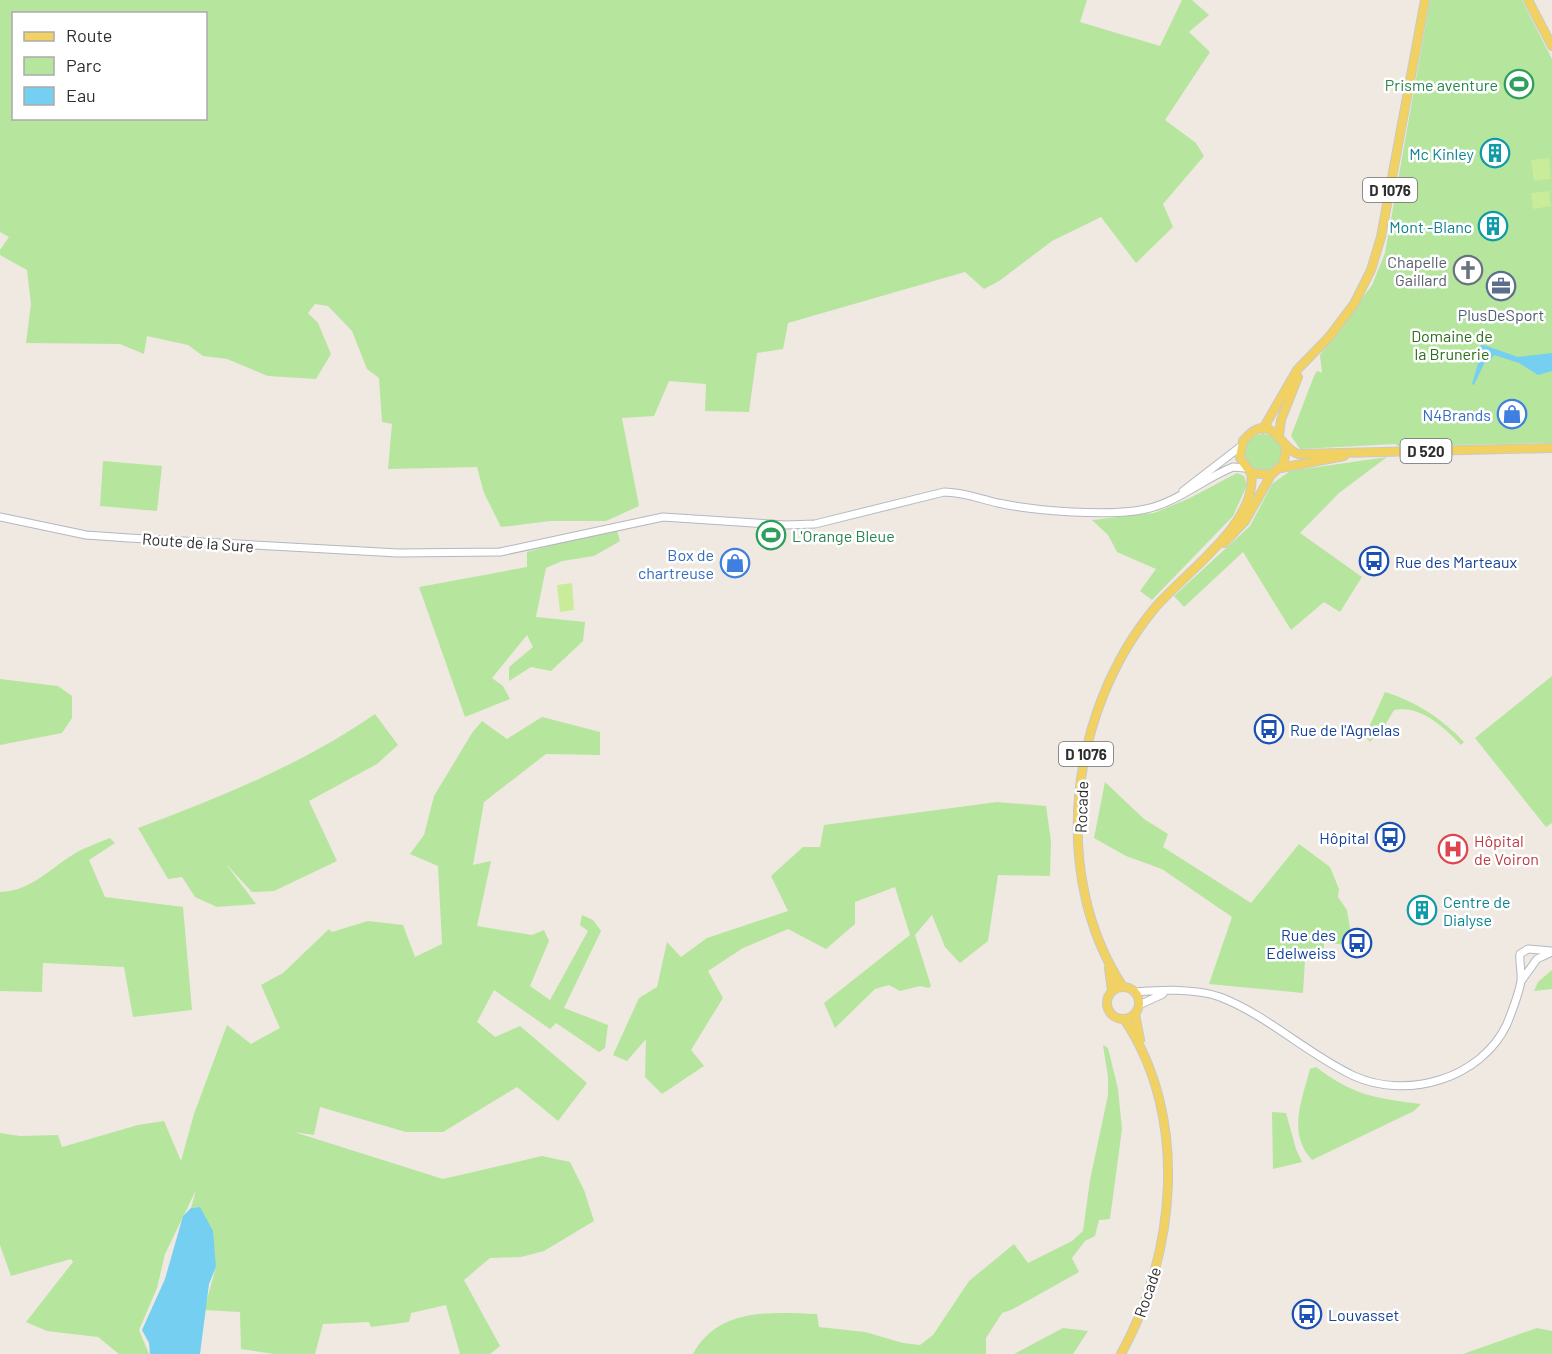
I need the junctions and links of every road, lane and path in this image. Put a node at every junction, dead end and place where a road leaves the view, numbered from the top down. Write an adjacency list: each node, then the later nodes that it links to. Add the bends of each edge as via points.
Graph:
1 (1425, 0): 4 (main road, D 1076, via 1375,261 1354,304)
2 (1528, 0): 3 (main road)
3 (1552, 46)
4 (1308, 361): 5 (main road, D 1076, via 1292,378); 6 (main road, D 1076, via 1288,401)
5 (1263, 429): 6 (main road); 8 (main road, via 1248,435)
6 (1279, 435): 7 (main road)
7 (1286, 446): 10 (main road, D 520, via 1298,454); 11 (main road)
8 (1240, 447): 12 (main road, via 1240,458); 14 (main road)
9 (1552, 448): 10 (main road, D 520)
10 (1374, 452): 11 (main road, D 520)
11 (1281, 468): 13 (main road)
12 (1248, 470): 13 (main road); 14 (main road, via 1228,469); 16 (main road, Rocade / D 1076, via 1252,489 1240,515)
13 (1271, 475): 16 (main road, Rocade / D 1076, via 1240,528)
14 (1174, 498): 15 (main road, Route de la Sure, via 1149,508 1104,513 1000,504 944,492 815,524 663,517 509,551 398,553 86,535)
15 (0, 517)
16 (1191, 571): 20 (main road, Rocade / D 1076, via 1154,609 1124,652 1098,708 1085,755 1078,813 1082,873)
17 (1534, 951): 18 (main road); 19 (main road); 21 (main road, via 1522,951)
18 (1552, 952): 19 (main road)
19 (1537, 959): 22 (main road)
20 (1108, 964): 24 (main road, Rocade / D 1076); 25 (main road, Rocade / D 1076)
21 (1522, 964): 22 (main road); 23 (main road)
22 (1531, 966): 23 (main road)
23 (1521, 982): 27 (main road, via 1508,1022 1488,1050 1456,1074 1426,1084 1398,1086 1369,1082 1346,1072 1229,1001 1204,993)
24 (1123, 987): 25 (main road); 26 (main road)
25 (1112, 991): 30 (main road, via 1107,1000 1108,1010 1114,1017)
26 (1134, 992): 27 (main road); 28 (main road)
27 (1168, 992): 28 (main road)
28 (1139, 1005): 29 (main road)
29 (1135, 1014): 30 (main road); 31 (main road, Rocade)
30 (1124, 1019): 31 (main road, Rocade)
31 (1142, 1051): 32 (main road, Rocade, via 1164,1128 1167,1196 1154,1279)
32 (1121, 1354)

